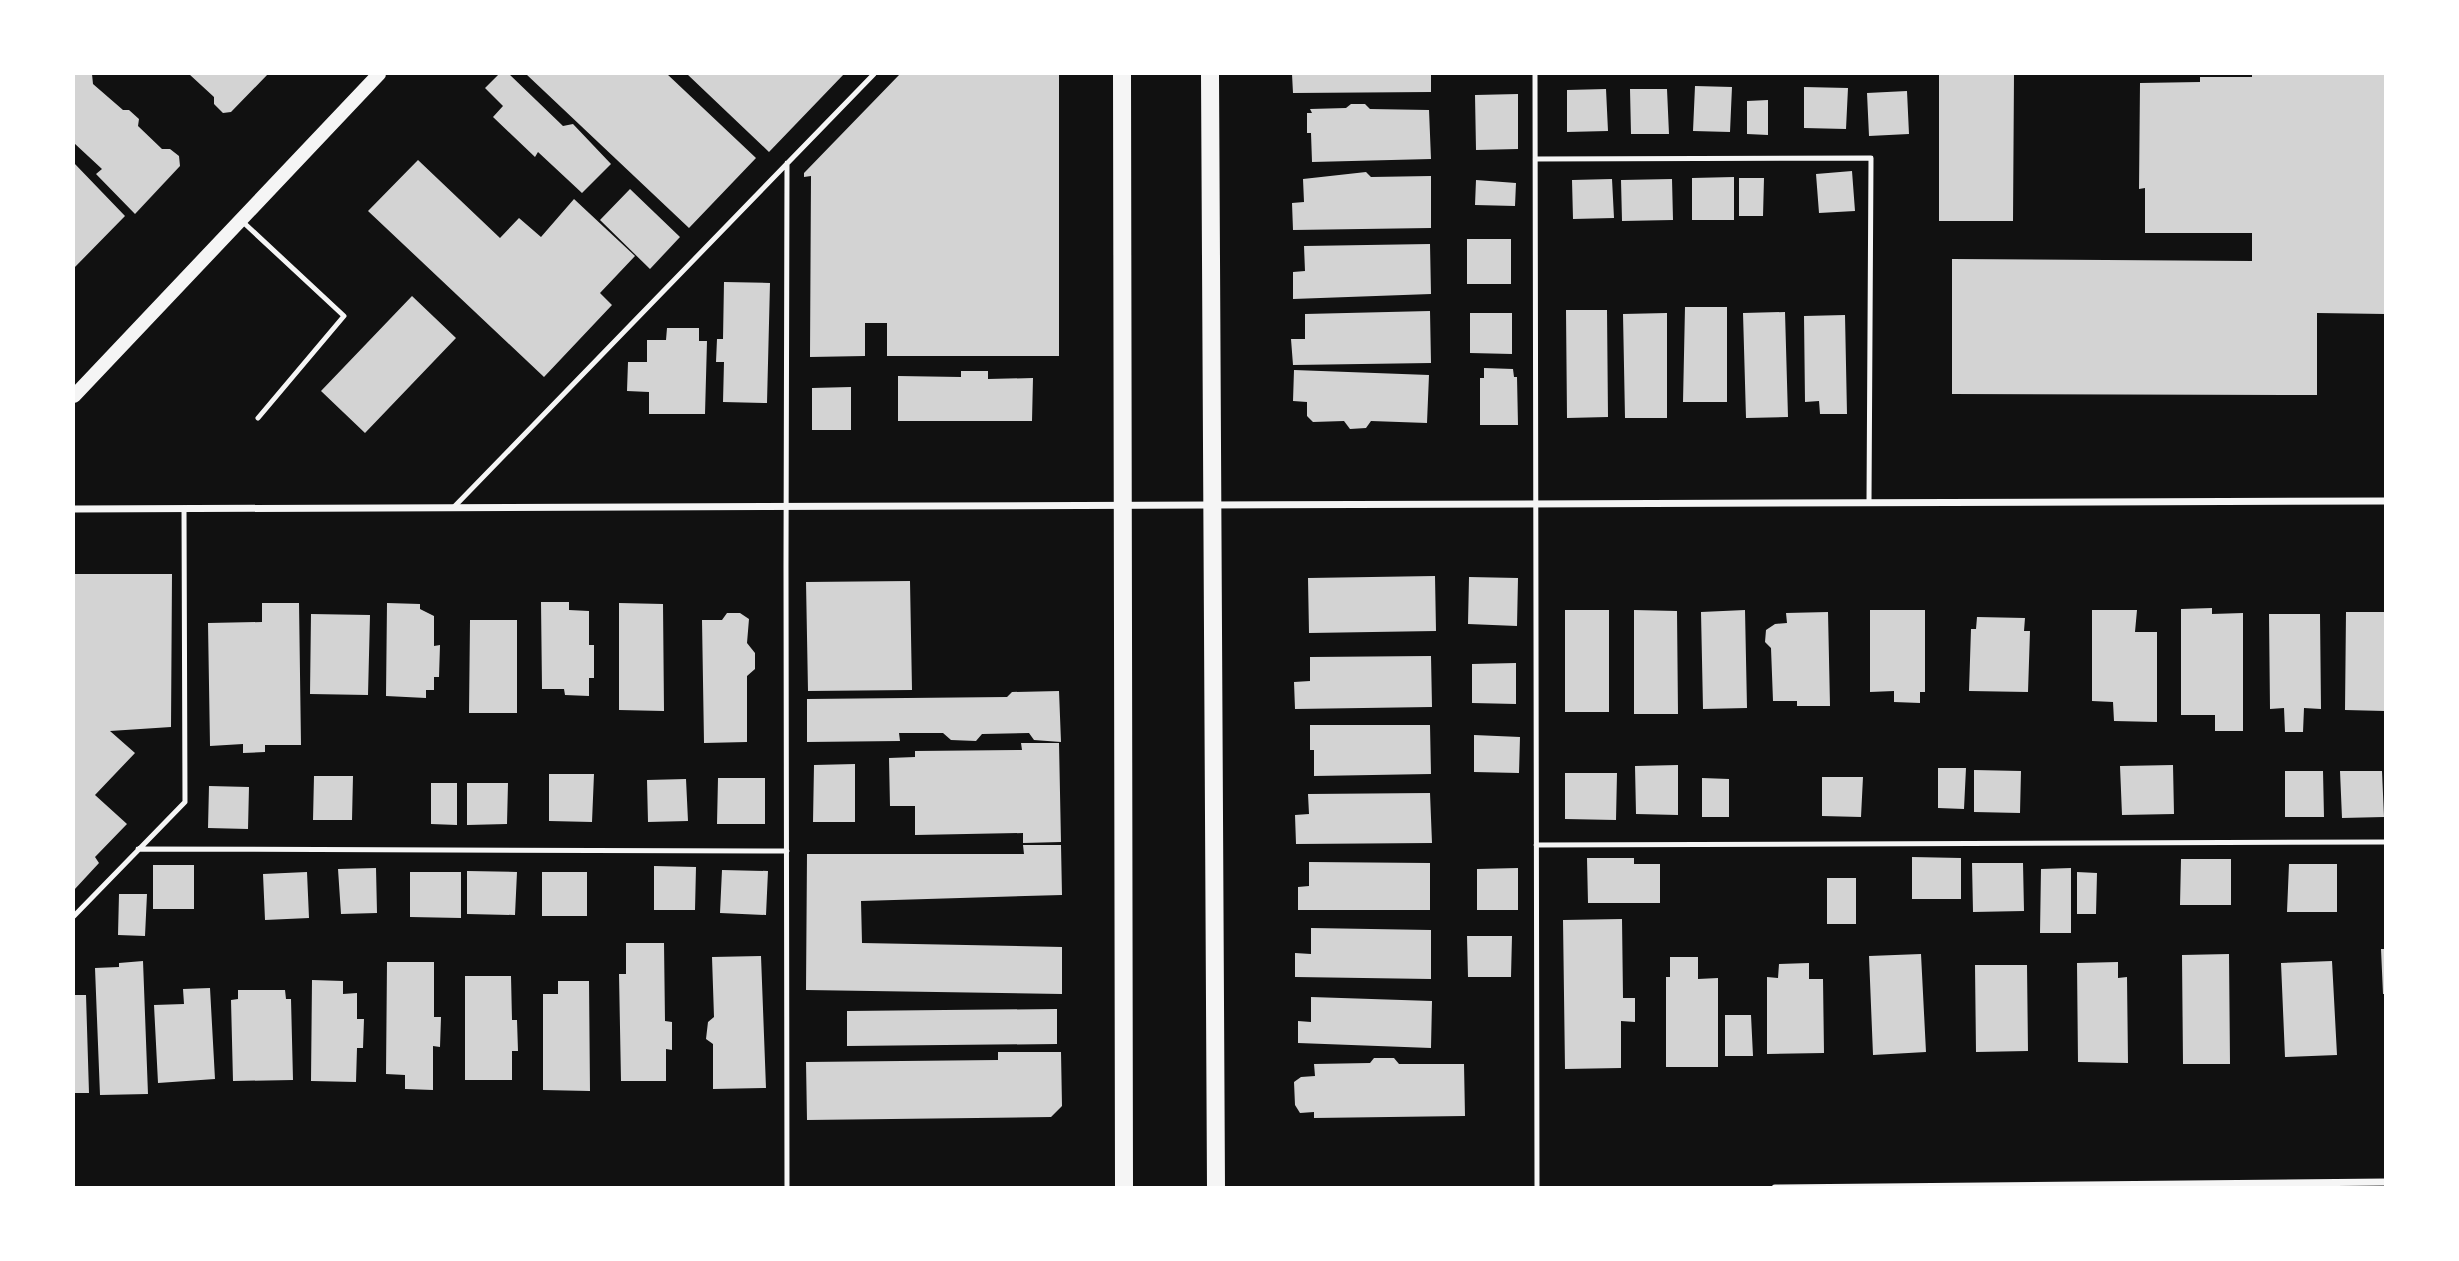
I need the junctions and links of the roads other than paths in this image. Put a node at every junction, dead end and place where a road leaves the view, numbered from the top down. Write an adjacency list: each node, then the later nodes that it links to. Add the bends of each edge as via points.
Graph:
1 (379, 74): 8 (main road)
2 (874, 74): 7 (lane)
3 (1122, 74): 14 (main road)
4 (1210, 74): 15 (main road)
5 (1535, 74): 6 (lane)
6 (1535, 159): 12 (lane, via 1871,158); 13 (lane)
7 (787, 163): 16 (lane); 17 (lane)
8 (241, 219): 9 (main road); 10 (lane, via 344,316)
9 (74, 396)
10 (258, 418)
11 (2385, 501): 12 (street)
12 (1869, 503): 13 (street)
13 (1536, 504): 15 (street); 21 (lane)
14 (1124, 506): 15 (street); 16 (street); 27 (main road)
15 (1211, 506): 28 (main road)
16 (786, 507): 17 (street); 23 (lane)
17 (453, 508): 19 (street)
18 (74, 509): 19 (street)
19 (184, 509): 22 (lane, via 185,803)
20 (2385, 842): 21 (lane)
21 (1536, 845): 29 (lane)
22 (138, 849): 23 (lane); 24 (lane)
23 (787, 851): 26 (lane)
24 (74, 916)
25 (2385, 1182): 30 (street)
26 (787, 1188)
27 (1124, 1188)
28 (1216, 1188)
29 (1537, 1188)
30 (1775, 1188)

